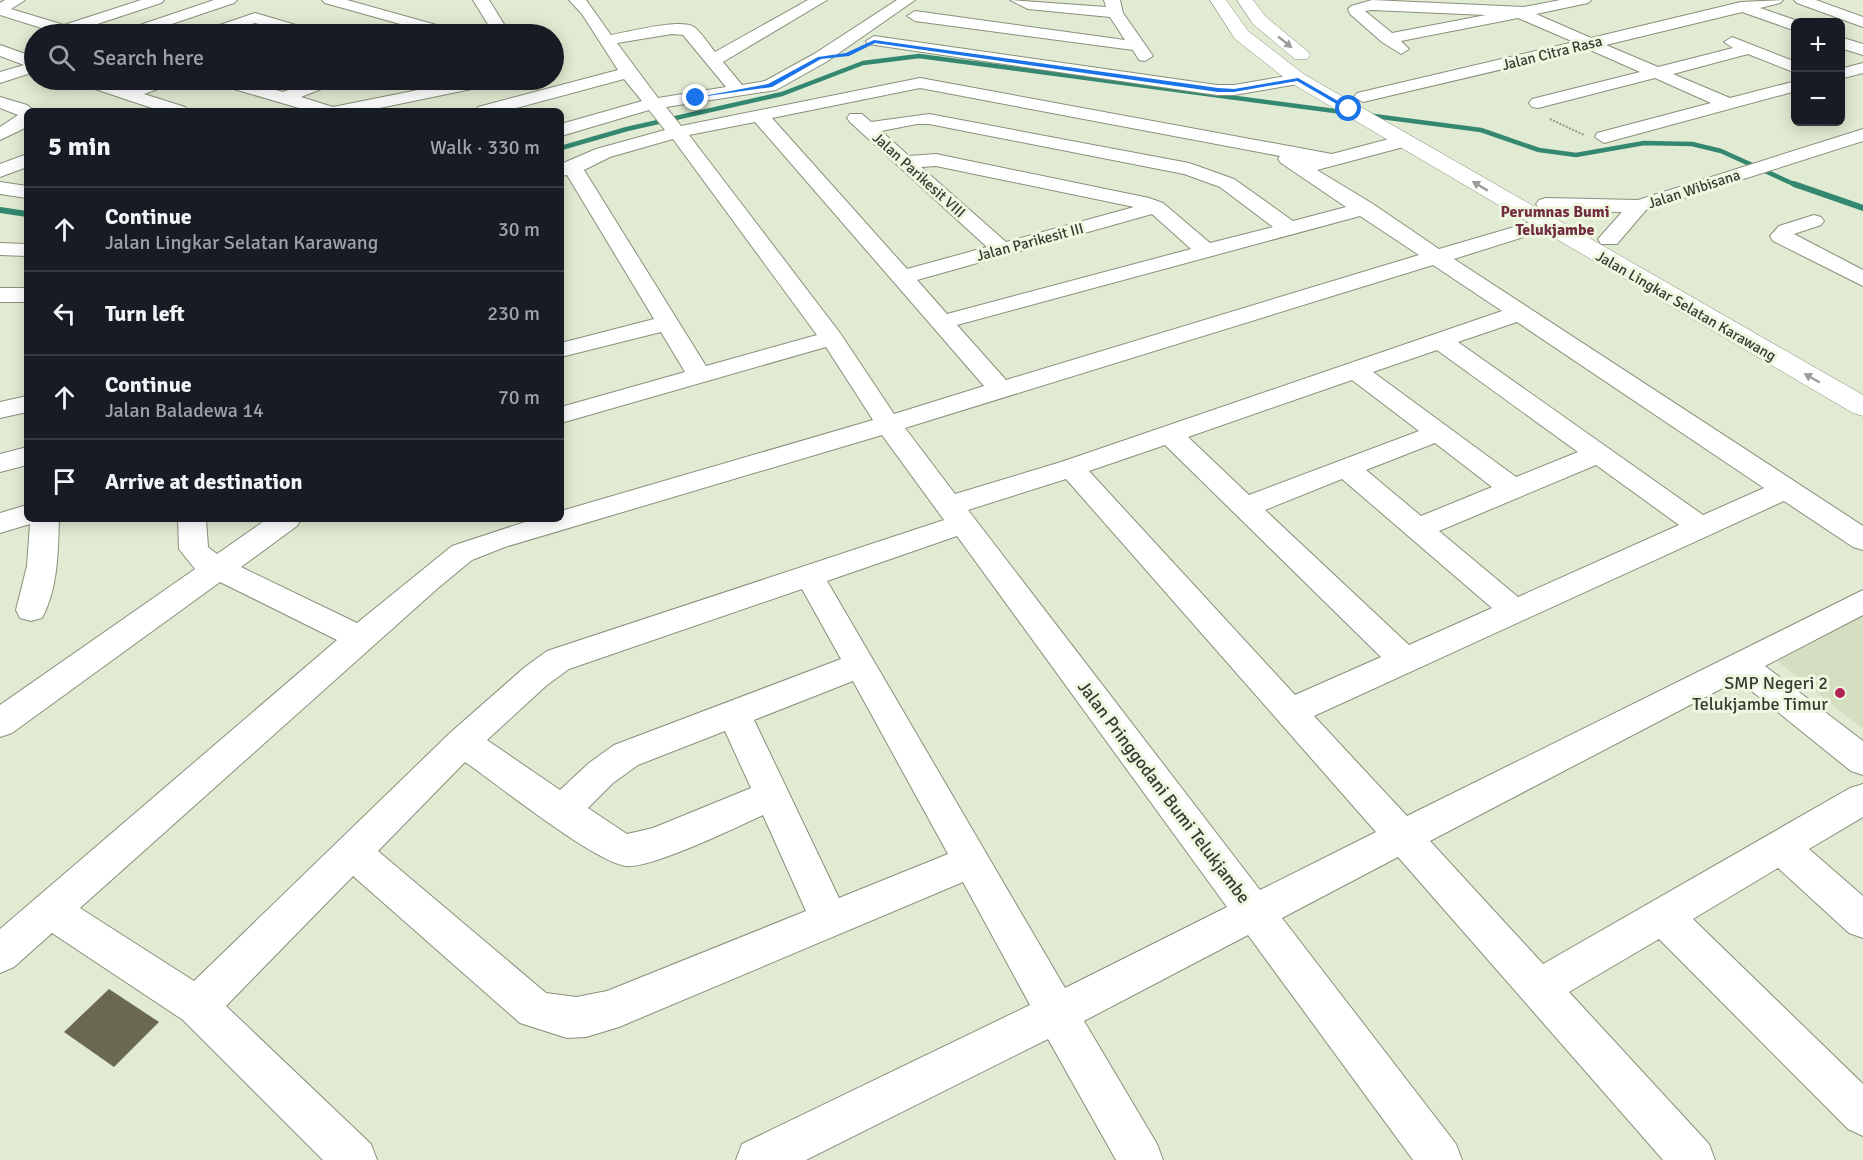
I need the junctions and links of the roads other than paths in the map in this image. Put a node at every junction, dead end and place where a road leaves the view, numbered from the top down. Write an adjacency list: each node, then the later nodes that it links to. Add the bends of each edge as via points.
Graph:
1 (18, 0): 24 (street, via 3,6 2,11)
2 (156, 0): 28 (street)
3 (229, 0): 29 (street)
4 (330, 0): 21 (street)
5 (399, 0): 21 (street)
6 (481, 0): 33 (street)
7 (578, 0): 36 (street, Jalan Pringgodani Bumi Telukjambe)
8 (819, 0): 46 (street)
9 (938, 0): 23 (street)
10 (1018, 0): 17 (street, via 1028,4)
11 (1218, 0): 56 (main road, Jalan Lingkar Selatan Karawang, via 1245,39)
12 (1245, 0): 49 (main road, one-way to 49, via 1259,20)
13 (1583, 0): 22 (street)
14 (1721, 0): 18 (street)
15 (1775, 0): 18 (street, Jalan Citra Rasa)
16 (1802, 0): 26 (street)
17 (1113, 7): 41 (street)
18 (1741, 7): 25 (street, Jalan Citra Rasa); 34 (street)
19 (1426, 8): 22 (street); 35 (street); 35 (street, via 1372,5 1356,9 1395,44)
20 (62, 10): 24 (street)
21 (371, 11): 32 (street)
22 (1526, 13): 35 (street); 39 (street)
23 (905, 17): 37 (street); 41 (street); 45 (street)
24 (31, 19): 27 (street)
25 (1681, 21): 39 (street, Jalan Citra Rasa); 42 (street)
26 (1862, 21)
27 (41, 24)
28 (82, 24)
29 (158, 24)
30 (237, 24): 31 (street, via 255,18)
31 (271, 24)
32 (417, 24)
33 (496, 24)
34 (1791, 25)
35 (1450, 27)
36 (608, 40): 46 (street, via 688,30); 53 (street, Jalan Pringgodani Bumi Telukjambe)
37 (874, 41): 45 (street, via 847,54); 59 (street)
38 (24, 44): 44 (street)
39 (1590, 44): 52 (street); 80 (street, Jalan Citra Rasa)
40 (1845, 44): 43 (street)
41 (1137, 46): 59 (street)
42 (1749, 49): 48 (street); 52 (street)
43 (1863, 50)
44 (2, 51): 47 (street)
45 (820, 58): 68 (street, via 770,86)
46 (714, 60): 68 (street)
47 (24, 61)
48 (1791, 66)
49 (1318, 67)
50 (1863, 68): 54 (street)
51 (24, 69): 55 (street)
52 (1654, 72): 73 (street); 74 (street)
53 (628, 73): 58 (street); 83 (street, Jalan Pringgodani Bumi Telukjambe)
54 (1845, 73)
55 (0, 78)
56 (1298, 79): 59 (street, via 1226,91); 80 (main road, Jalan Lingkar Selatan Karawang)
57 (1340, 82): 80 (main road, Jalan Lingkar Selatan Karawang)
58 (564, 84)
59 (1169, 84)
60 (1791, 87): 74 (street)
61 (115, 90): 69 (street)
62 (137, 90): 69 (street)
63 (263, 90): 70 (street)
64 (304, 90): 70 (street)
65 (386, 90): 77 (street)
66 (435, 90): 78 (street)
67 (531, 90): 79 (street)
68 (738, 91): 83 (street)
69 (126, 94): 75 (street)
70 (285, 98): 76 (street)
71 (836, 100): 82 (street); 85 (street, Jalan Parikesit VIII); 89 (street, via 929,83)
72 (1, 102): 81 (street)
73 (1538, 103)
74 (1726, 103): 88 (street)
75 (170, 108)
76 (318, 108)
77 (343, 108)
78 (350, 108)
79 (491, 108)
80 (1359, 108): 84 (main road, Jalan Lingkar Selatan Karawang)
81 (24, 111)
82 (759, 115): 83 (street); 110 (street)
83 (665, 119): 86 (street); 94 (street); 117 (street, Jalan Pringgodani Bumi Telukjambe)
84 (1400, 126): 90 (street); 101 (main road, Jalan Lingkar Selatan Karawang)
85 (868, 128): 92 (street, Jalan Parikesit VIII); 103 (street, via 929,119 1189,169 1227,183)
86 (564, 130)
87 (1863, 135): 98 (street, Jalan Wibisana)
88 (1604, 137)
89 (1269, 148): 90 (street); 93 (street)
90 (1332, 160): 93 (street)
91 (24, 161): 95 (street)
92 (905, 162): 99 (street, via 936,160); 106 (street, Jalan Parikesit VIII)
93 (1304, 167): 100 (street)
94 (567, 169): 116 (street)
95 (0, 171)
96 (0, 188): 97 (street)
97 (24, 192)
98 (1639, 206): 101 (street); 104 (street)
99 (1156, 207): 106 (street, Jalan Parikesit III); 108 (street)
100 (1365, 208): 103 (street); 109 (street)
101 (1545, 214): 104 (main road, Jalan Lingkar Selatan Karawang); 109 (street); 125 (main road, Jalan Lingkar Selatan Karawang, one-way to 101)
102 (1814, 220): 111 (street, via 1786,230 1781,236)
103 (1290, 229): 108 (street)
104 (1609, 239): 122 (main road, Jalan Lingkar Selatan Karawang)
105 (0, 249): 107 (street)
106 (1001, 249): 110 (street, Jalan Parikesit III)
107 (24, 250)
108 (1206, 251): 115 (street)
109 (1436, 258): 114 (street); 123 (street)
110 (904, 277): 115 (street)
111 (1863, 279)
112 (0, 295): 113 (street)
113 (24, 295)
114 (1520, 313): 118 (street); 137 (street)
115 (944, 322): 123 (street)
116 (668, 323): 119 (street); 121 (street)
117 (832, 338): 121 (street); 128 (street, Jalan Pringgodani Bumi Telukjambe)
118 (1440, 340): 120 (street); 131 (street)
119 (564, 349)
120 (1355, 370): 129 (street); 130 (street)
121 (700, 376): 127 (street)
122 (1863, 382)
123 (1000, 389): 128 (street)
124 (24, 405): 126 (street)
125 (1863, 407)
126 (0, 410)
127 (564, 414)
128 (888, 424): 139 (street, Jalan Pringgodani Bumi Telukjambe); 141 (street)
129 (1438, 433): 135 (street); 136 (street)
130 (1169, 434): 134 (street); 138 (street)
131 (1599, 454): 136 (street); 147 (street)
132 (24, 457): 133 (street)
133 (0, 463)
134 (1071, 468): 139 (street); 159 (street)
135 (1346, 468): 138 (street); 148 (street)
136 (1513, 489): 148 (street)
137 (1786, 489): 147 (street); 149 (street)
138 (1244, 507): 156 (street)
139 (955, 515): 151 (street); 172 (street, Jalan Pringgodani Bumi Telukjambe)
140 (24, 516): 146 (street)
141 (564, 520)
142 (45, 522): 153 (street, via 42,566)
143 (192, 522): 150 (street, via 197,555)
144 (283, 522): 150 (street)
145 (556, 522): 155 (street, via 462,553)
146 (0, 524)
147 (1701, 527): 154 (street)
148 (1418, 528): 154 (street)
149 (1863, 540)
150 (218, 570): 155 (street); 161 (street)
151 (810, 577): 158 (street); 162 (street, via 558,660)
152 (1863, 601): 157 (street)
153 (30, 610)
154 (1515, 611): 156 (street)
155 (360, 638): 171 (street)
156 (1404, 660): 159 (street)
157 (1740, 664): 163 (street); 167 (street)
158 (861, 665): 160 (street); 170 (street)
159 (1290, 712): 167 (street)
160 (734, 713): 164 (street); 166 (street, via 626,755)
161 (0, 723)
162 (464, 742): 166 (street); 169 (street)
163 (1863, 761)
164 (771, 796): 166 (street, via 656,844 627,850 611,844); 175 (street)
165 (1863, 799): 168 (street)
166 (564, 809)
167 (1403, 837): 172 (street); 177 (street)
168 (1780, 847): 173 (street); 174 (street)
169 (354, 854): 175 (street, via 534,1009 558,1018 578,1019 619,1007); 178 (street)
170 (973, 861): 175 (street); 179 (street)
171 (50, 910): 176 (street); 178 (street)
172 (1254, 912): 179 (street); 184 (street, Jalan Pringgodani Bumi Telukjambe)
173 (1663, 916): 177 (street); 180 (street)
174 (1863, 920)
175 (830, 921)
176 (0, 954)
177 (1539, 988): 185 (street)
178 (197, 1006): 181 (street)
179 (1056, 1014): 182 (street); 183 (street)
180 (1863, 1114)
181 (355, 1160)
182 (758, 1160)
183 (1141, 1160)
184 (1440, 1160)
185 (1693, 1160)

